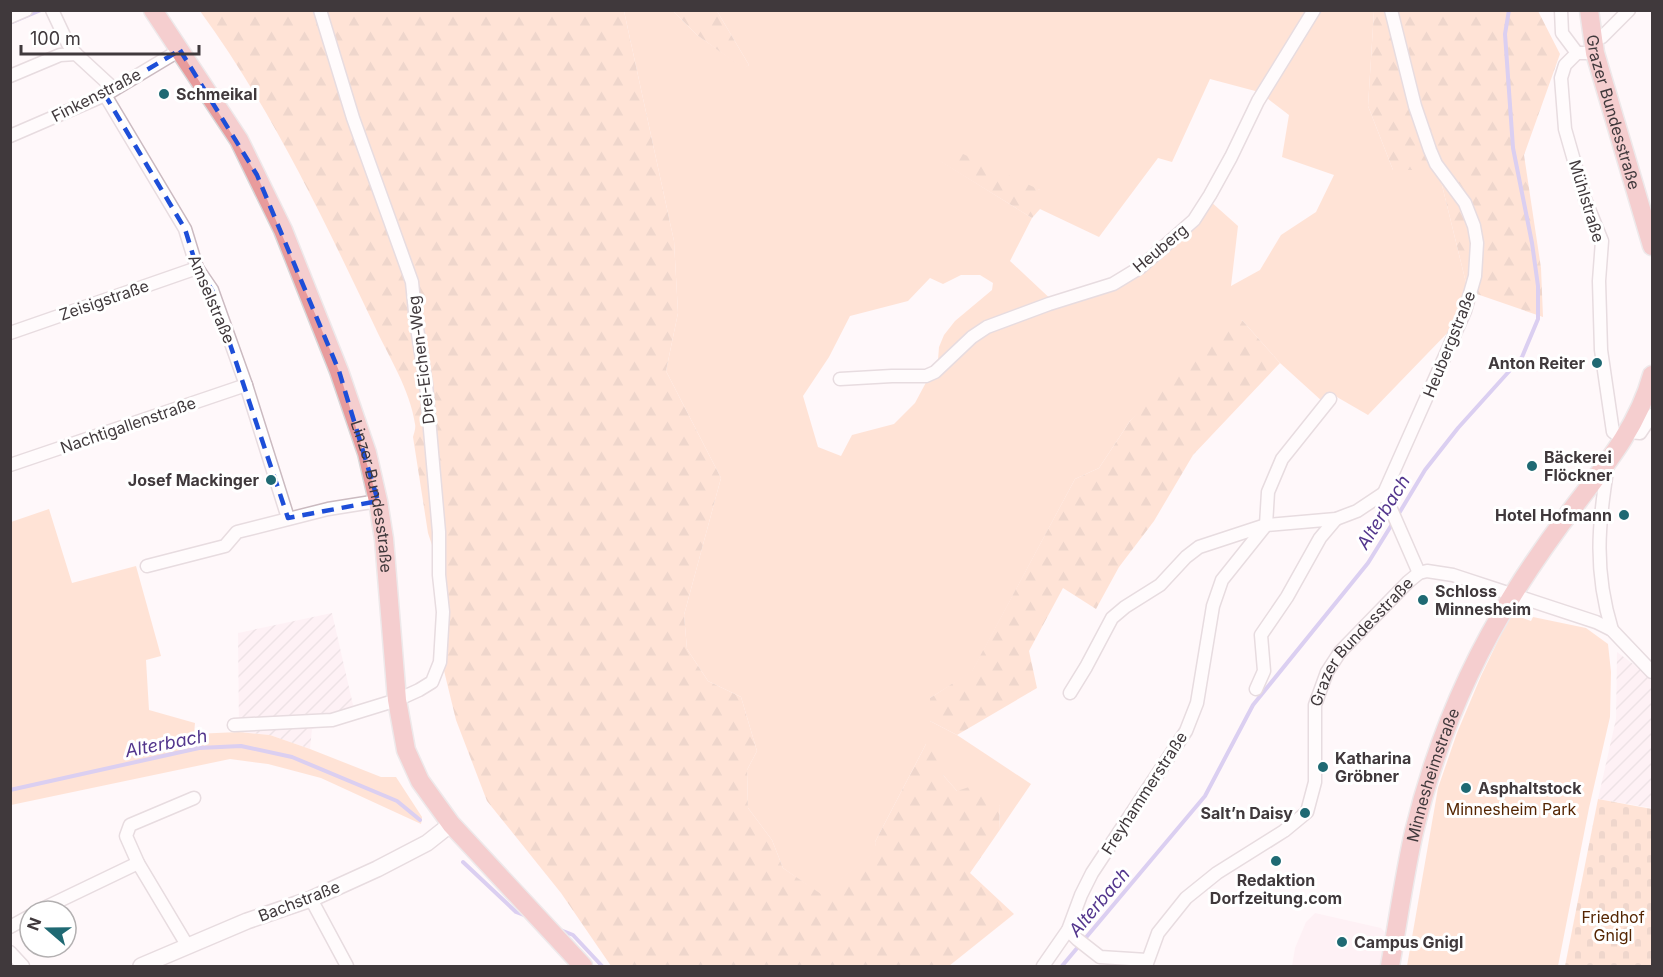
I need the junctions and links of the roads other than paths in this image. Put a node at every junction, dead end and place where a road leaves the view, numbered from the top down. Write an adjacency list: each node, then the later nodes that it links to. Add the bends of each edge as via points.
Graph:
1 (26, 10): 10 (street)
2 (52, 10): 13 (street, Amselstraße)
3 (153, 10): 12 (main road, Linzer Bundesstraße)
4 (320, 10): 40 (street, Drei-Eichen-Weg, via 353,118 412,282 426,384 439,532 443,612 440,663 432,682)
5 (1314, 10): 21 (street, Heuberg, via 1258,101 1194,220 1141,267 1113,284 987,327 926,376)
6 (1391, 10): 28 (street, Heubergstraße, via 1430,150 1465,202 1477,243 1475,276 1465,311)
7 (1561, 10): 11 (street, via 1562,33)
8 (1589, 10): 11 (main road, Grazer Bundesstraße)
9 (1629, 10): 11 (street, Mühlstraße)
10 (10, 17)
11 (1588, 49): 17 (main road, Grazer Bundesstraße); 25 (street, Mühlstraße, via 1565,65 1565,129 1602,241 1601,350 1613,432)
12 (180, 50): 15 (street, Finkenstraße); 29 (main road, Linzer Bundesstraße, via 239,140 283,230 339,371 367,453)
13 (75, 54): 14 (street, via 60,55); 15 (street, Amselstraße)
14 (10, 76)
15 (110, 92): 16 (street, Finkenstraße); 18 (street, Amselstraße, via 185,229)
16 (10, 136)
17 (1653, 246)
18 (197, 268): 19 (street, Zeisigstraße); 22 (street, Amselstraße, via 212,290)
19 (10, 333)
20 (1653, 375): 25 (main road)
21 (840, 380)
22 (246, 384): 27 (street, Nachtigallenstraße); 30 (street, Amselstraße)
23 (1330, 399): 32 (street, via 1282,459 1268,492)
24 (1653, 415): 25 (street, via 1640,433)
25 (1626, 435): 26 (main road)
26 (1609, 460): 35 (main road); 36 (street, via 1599,538 1603,599)
27 (10, 465)
28 (1384, 493): 31 (street, via 1358,511); 34 (street)
29 (378, 501): 30 (street); 40 (main road, Linzer Bundesstraße)
30 (288, 518): 33 (street, via 237,532 225,546)
31 (1336, 519): 32 (street); 38 (street, via 1320,538 1261,635 1264,671)
32 (1266, 525): 39 (street, via 1199,547 1160,585 1112,618); 47 (street, Freyhammerstraße, via 1222,580 1213,606 1197,703 1186,732 1092,873 1081,895)
33 (147, 566)
34 (1419, 573): 35 (street, Grazer Bundesstraße, via 1453,575); 51 (street, Grazer Bundesstraße, via 1340,652 1327,672 1315,705 1315,782 1307,812 1186,898 1158,933)
35 (1512, 595): 36 (street, Grazer Bundesstraße); 57 (main road, Minnesheimstraße, via 1466,684 1437,754 1414,834)
36 (1612, 630): 37 (street)
37 (1653, 672)
38 (1257, 689)
39 (1070, 693)
40 (397, 700): 41 (street, via 332,720); 43 (main road, Linzer Bundesstraße, via 406,750 420,781)
41 (234, 725)
42 (194, 798): 44 (street, via 130,825 126,836)
43 (451, 824): 46 (street, Bachstraße, via 427,843); 55 (main road, Linzer Bundesstraße)
44 (138, 863): 45 (street); 48 (street)
45 (63, 899)
46 (310, 899): 48 (street, Bachstraße); 54 (street)
47 (1072, 934): 50 (street); 56 (street, Freyhammerstraße)
48 (188, 945): 53 (street, Bachstraße)
49 (10, 952): 52 (street)
50 (1097, 962): 51 (street)
51 (1147, 963)
52 (24, 966)
53 (141, 966)
54 (347, 966)
55 (583, 966)
56 (1043, 966)
57 (1390, 966)

